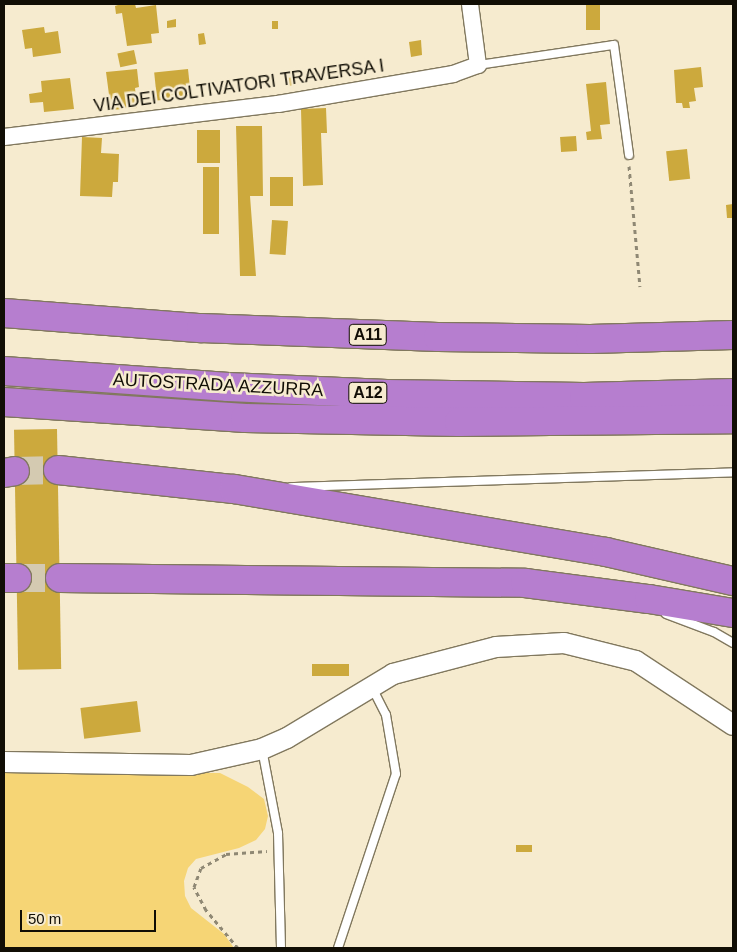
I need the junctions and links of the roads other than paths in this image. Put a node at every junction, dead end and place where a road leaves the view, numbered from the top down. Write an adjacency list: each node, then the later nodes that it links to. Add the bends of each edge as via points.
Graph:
1 (470, 4): 2 (street)
2 (478, 65): 3 (street, VIA DEI COLTIVATORI TRAVERSA I, via 453,74 278,104); 4 (lane, via 614,46)
3 (4, 138)
4 (628, 155)
5 (4, 312): 6 (highway, A11, via 201,328 428,337 590,339)
6 (733, 335)
7 (4, 371): 8 (highway, AUTOSTRADA AZZURRA / A12, via 228,387 387,394 584,397)
8 (733, 393)
9 (4, 402): 11 (highway, AUTOSTRADA AZZURRA / A12)
10 (4, 416): 11 (highway)
11 (245, 418): 12 (highway, AUTOSTRADA AZZURRA / A12, via 459,422)
12 (733, 419)
13 (58, 470): 15 (highway)
14 (733, 472): 15 (lane)
15 (234, 489): 17 (highway, via 606,552)
16 (60, 578): 18 (highway, via 525,583)
17 (733, 581)
18 (603, 593): 19 (lane); 21 (highway)
19 (650, 608)
20 (659, 612): 22 (lane, via 714,632)
21 (733, 613)
22 (733, 643)
23 (371, 686): 24 (street, via 393,674 496,647 564,643 636,661); 25 (street, via 287,738); 28 (lane, via 386,714 396,774)
24 (733, 725)
25 (262, 749): 26 (street, via 191,765); 27 (lane, via 279,849)
26 (4, 762)
27 (281, 948)
28 (338, 948)

